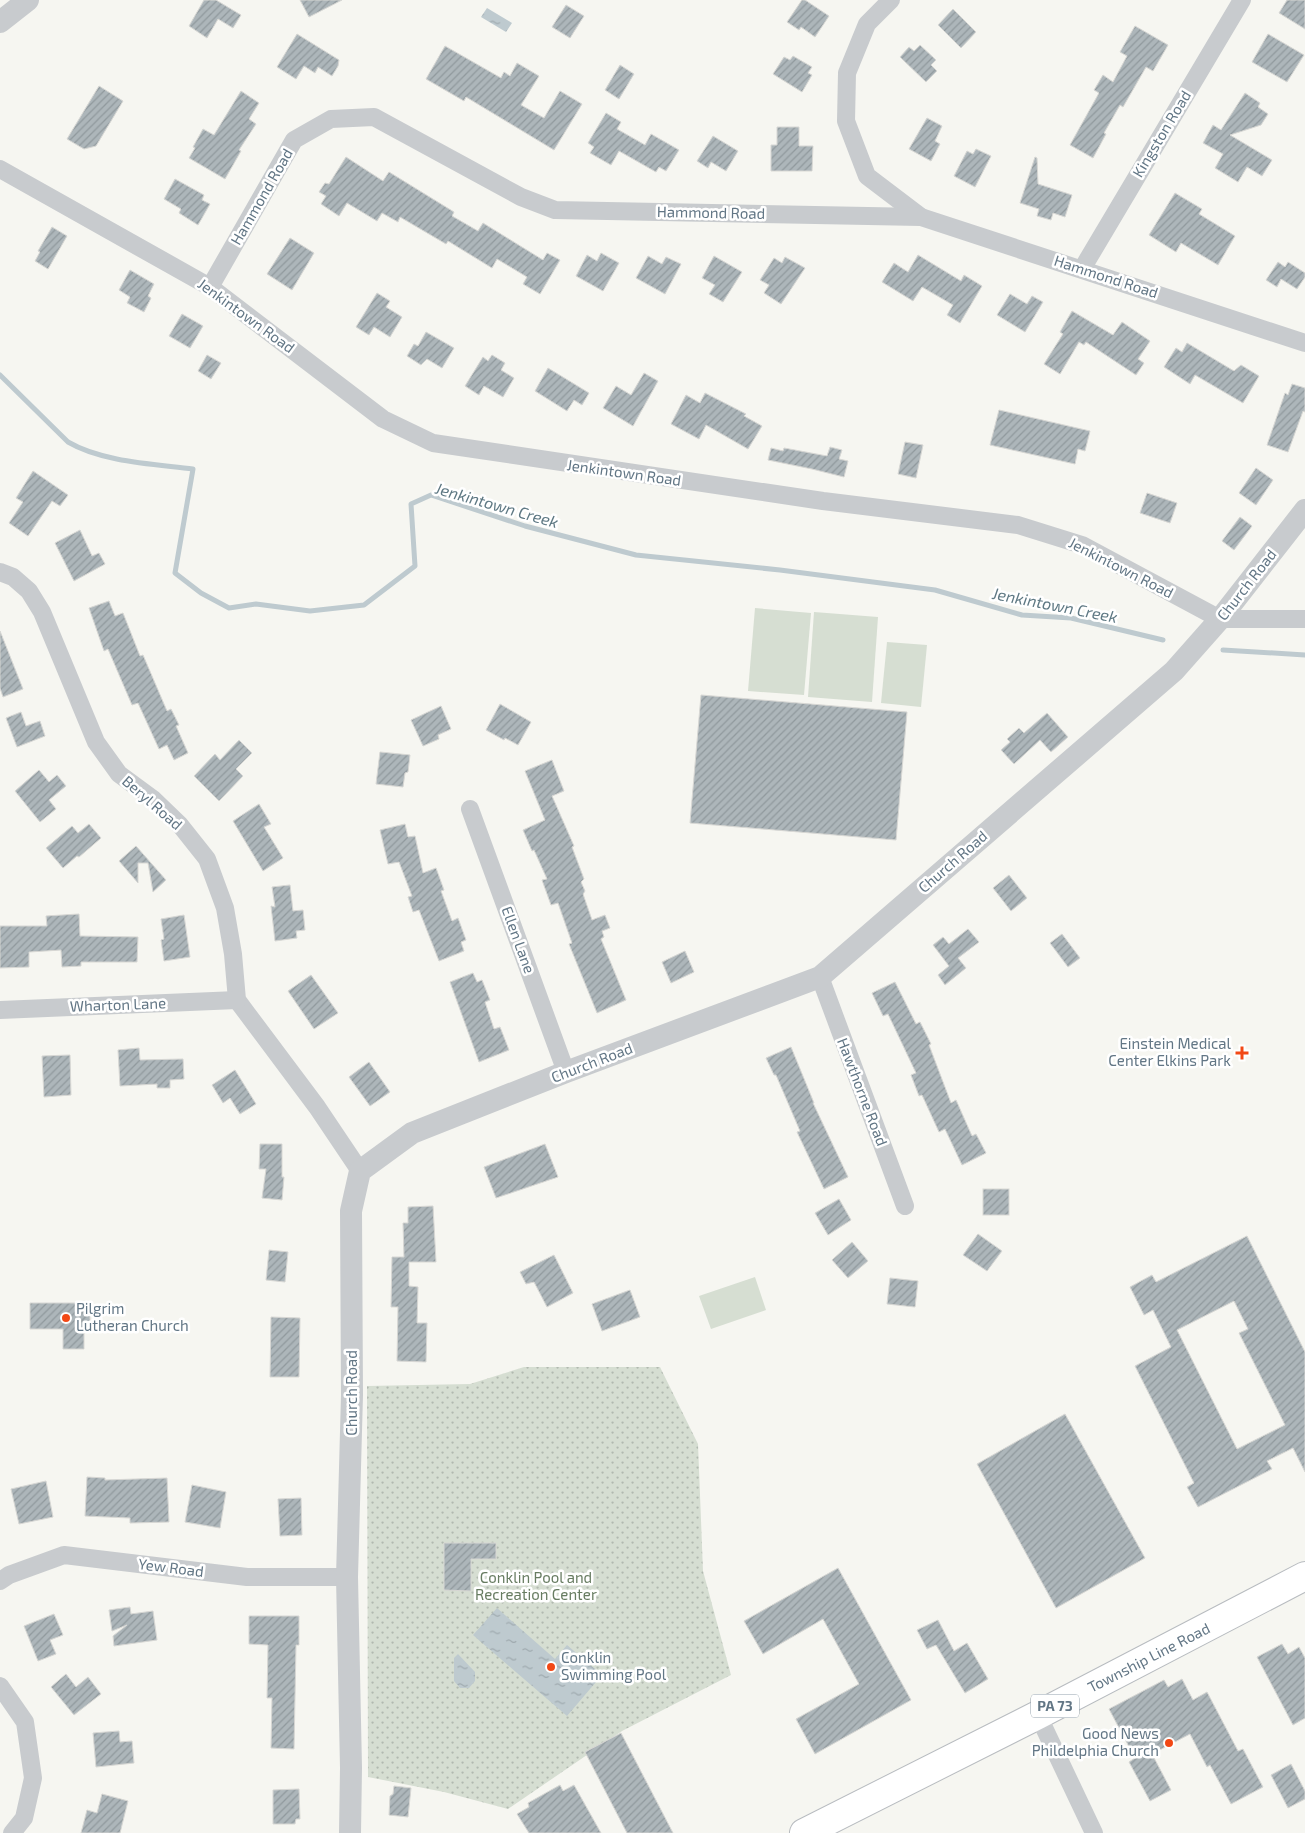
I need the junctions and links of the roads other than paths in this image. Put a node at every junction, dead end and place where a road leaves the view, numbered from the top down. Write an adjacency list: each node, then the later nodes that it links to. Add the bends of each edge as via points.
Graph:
1 (28, 0): 4 (street)
2 (891, 0): 6 (street, via 867,24 847,73 846,121 867,176)
3 (1242, 0): 7 (street, Kingston Road)
4 (0, 22)
5 (0, 169): 8 (street, Jenkintown Road)
6 (921, 217): 7 (street, Hammond Road); 8 (street, Hammond Road, via 556,210 521,197 374,117 331,119 294,140)
7 (1082, 269): 9 (street, Hammond Road)
8 (210, 287): 13 (street, Jenkintown Road, via 383,419 433,443 823,501 1018,525 1082,545)
9 (1305, 343)
10 (1305, 510): 13 (street, Church Road)
11 (0, 572): 16 (street, Beryl Road, via 13,576 29,591 42,612 96,742 119,774 180,825 207,860 225,908)
12 (1305, 619): 13 (street, Jenkintown Road)
13 (1220, 620): 15 (street, Church Road, via 1174,671)
14 (470, 809): 18 (street, Ellen Lane)
15 (820, 978): 18 (street, Church Road); 20 (street, Hawthorne Road)
16 (237, 1000): 17 (street, Wharton Lane); 19 (street)
17 (0, 1010)
18 (566, 1072): 19 (street, Church Road, via 412,1133)
19 (360, 1171): 22 (street, Church Road, via 351,1211 352,1395)
20 (905, 1206)
21 (1305, 1576): 25 (main road, Township Line Road / PA 73)
22 (347, 1577): 23 (street, Yew Road, via 247,1577 64,1555); 27 (street, Church Road)
23 (0, 1581)
24 (0, 1686): 26 (street, via 25,1722 33,1778 24,1818)
25 (1038, 1715): 28 (main road, Township Line Road / PA 73); 29 (street)
26 (12, 1833)
27 (350, 1833)
28 (804, 1833)
29 (1094, 1833)

